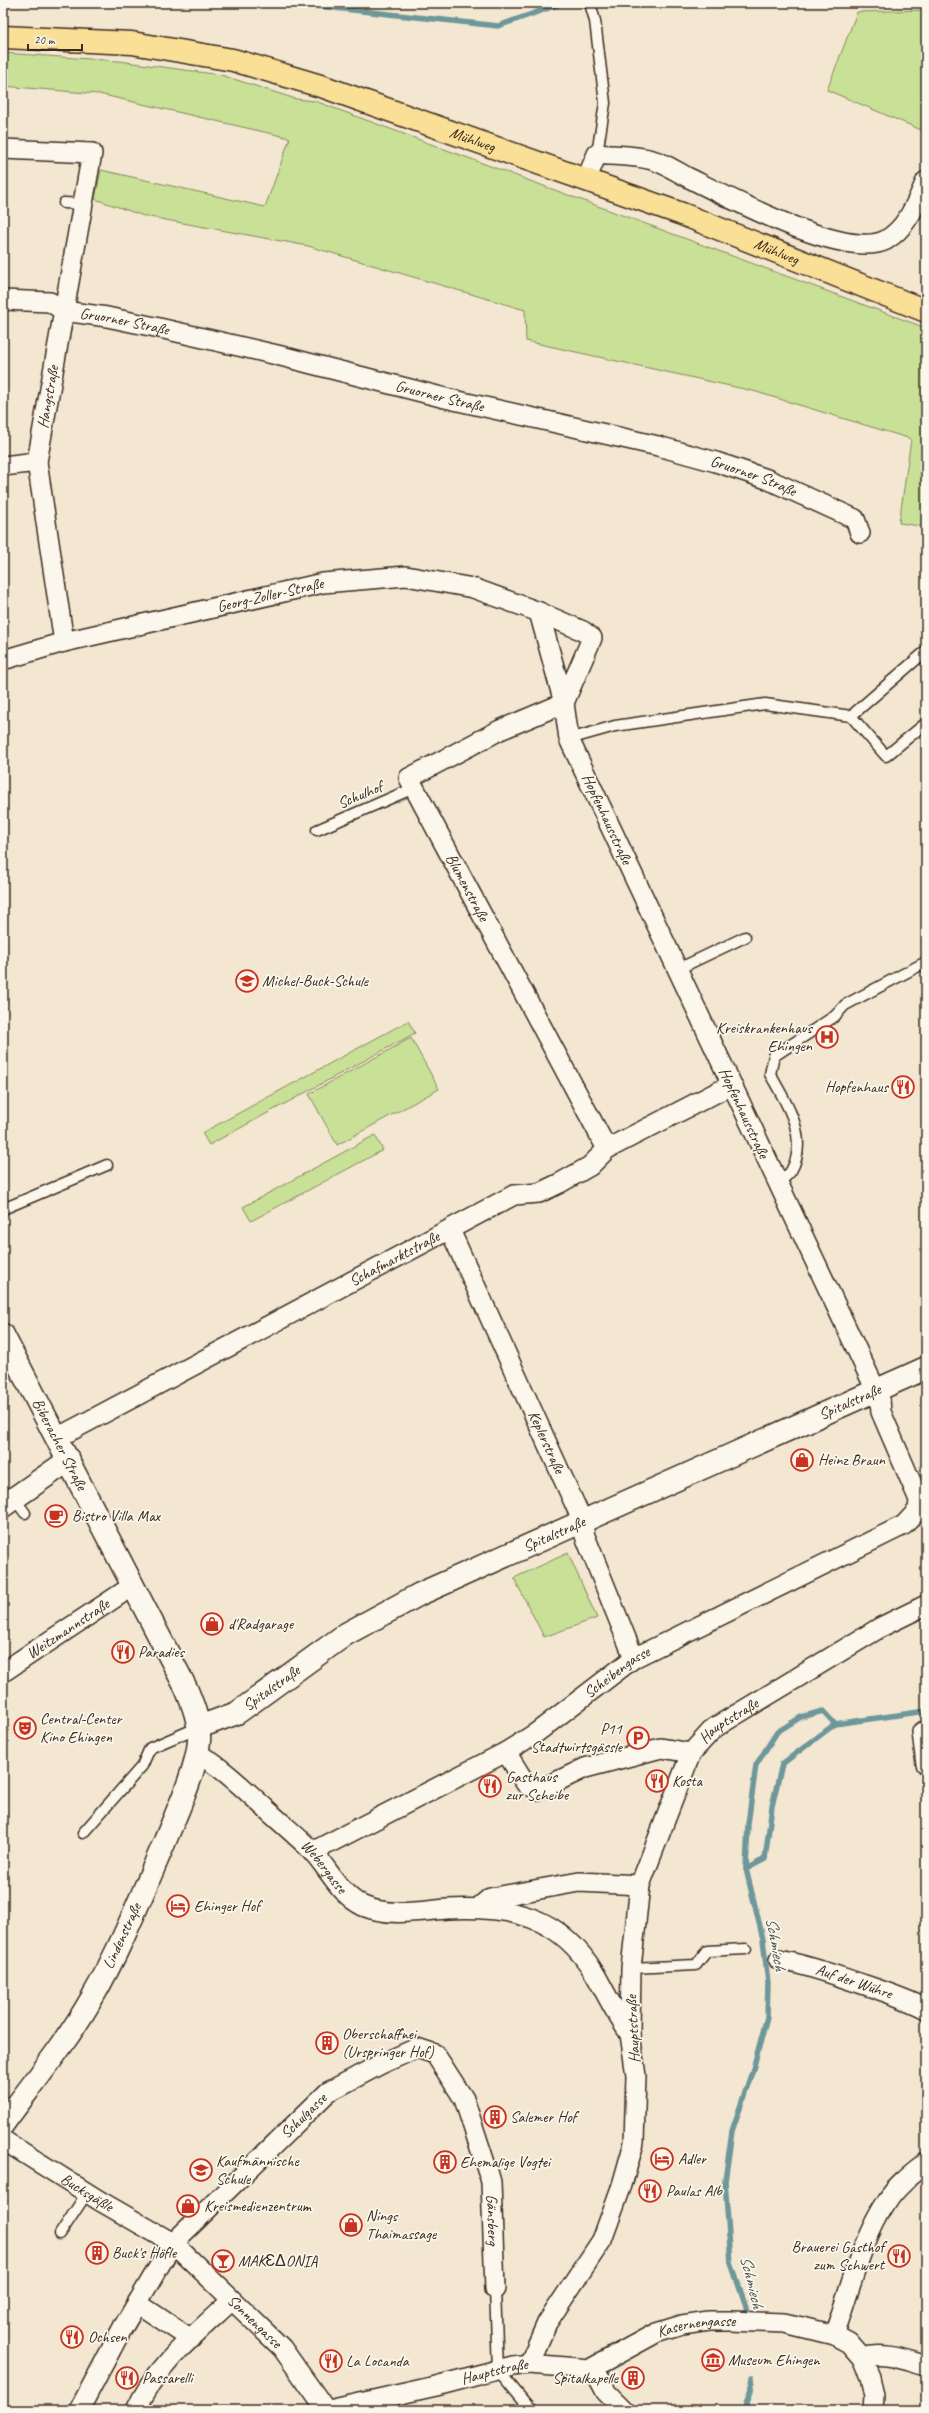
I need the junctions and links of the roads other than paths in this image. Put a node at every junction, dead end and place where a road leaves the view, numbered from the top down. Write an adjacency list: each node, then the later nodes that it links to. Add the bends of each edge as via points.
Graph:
1 (590, 3): 4 (lane, via 595,21 605,103)
2 (3, 37): 5 (main road, Mühlweg, via 132,43 233,60 324,87)
3 (3, 149): 8 (street, Hangstraße, via 92,153)
4 (598, 154): 5 (street); 6 (street, via 652,160 770,217 855,244 871,244 885,240 899,231 911,214)
5 (586, 180): 10 (main road, Mühlweg, via 682,214)
6 (926, 181)
7 (64, 203): 8 (lane)
8 (84, 204): 11 (street, Hangstraße)
9 (3, 300): 11 (street, Gruorner Straße, via 50,302)
10 (926, 311)
11 (64, 312): 12 (street, Hangstraße); 14 (street, Gruorner Straße, via 107,317 277,355 403,388 716,462 767,479 855,519)
12 (37, 462): 13 (street); 16 (street, Hangstraße)
13 (3, 466)
14 (860, 533)
15 (539, 612): 16 (street, Georg-Zoller-Straße, via 473,588 406,576 323,583); 19 (street); 19 (street, Georg-Zoller-Straße, via 583,631 592,638)
16 (64, 642): 18 (street, Georg-Zoller-Straße)
17 (926, 651): 20 (lane)
18 (3, 660)
19 (564, 703): 22 (street, Hopfenhausstraße); 23 (street, via 500,730 409,778)
20 (851, 716): 21 (lane, via 886,756); 22 (lane, via 765,704 615,726)
21 (926, 723)
22 (569, 739): 27 (street, Hopfenhausstraße)
23 (414, 788): 24 (lane, Schulhof); 29 (street, Blumenstraße)
24 (317, 830)
25 (745, 937): 27 (lane)
26 (926, 962): 31 (lane, via 846,1005 835,1016 774,1056 770,1074 790,1108 799,1143 790,1172)
27 (678, 969): 28 (street, Hopfenhausstraße)
28 (730, 1085): 29 (street, Schafmarktstraße); 31 (street, Hopfenhausstraße)
29 (608, 1149): 33 (street, Schafmarktstraße, via 590,1166 560,1183 539,1193 514,1196)
30 (107, 1165): 32 (lane)
31 (777, 1184): 36 (street, Hopfenhausstraße, via 850,1322)
32 (3, 1209)
33 (450, 1230): 37 (street, Schafmarktstraße); 41 (street, Keplerstraße)
34 (3, 1335): 37 (street, Biberacher Straße)
35 (926, 1368): 36 (street, Spitalstraße)
36 (876, 1391): 39 (street, Hopfenhausstraße, via 882,1412); 41 (street, Spitalstraße)
37 (57, 1438): 38 (street, Biberacher Straße)
38 (69, 1460): 40 (street); 42 (street, Biberacher Straße)
39 (919, 1500): 44 (street, Scheibengasse, via 915,1516 904,1525)
40 (14, 1505)
41 (582, 1520): 44 (street, Keplerstraße, via 585,1536); 46 (street, Spitalstraße, via 379,1614 346,1634 237,1713)
42 (134, 1585): 45 (street, Weitzmannstraße); 46 (street, Biberacher Straße, via 186,1688)
43 (926, 1605): 50 (street, Hauptstraße, via 881,1627 714,1728)
44 (634, 1658): 48 (street, Scheibengasse, via 536,1733)
45 (3, 1672)
46 (199, 1727): 49 (street, Lindenstraße); 52 (lane, via 150,1748 142,1766)
47 (922, 1732): 51 (street)
48 (506, 1752): 50 (street, via 526,1784 539,1790 585,1768 661,1748); 53 (street, Scheibengasse)
49 (197, 1753): 53 (street, Webergasse, via 217,1764); 62 (street, Lindenstraße, via 176,1814 115,1956 70,2031)
50 (691, 1753): 54 (street, Hauptstraße)
51 (926, 1764)
52 (83, 1833)
53 (312, 1852): 55 (street, Webergasse, via 351,1898 363,1905 392,1912)
54 (640, 1885): 55 (street, via 579,1882 490,1898); 58 (street, Hauptstraße)
55 (478, 1908): 60 (street, Webergasse, via 519,1914 543,1922 560,1933 575,1946 595,1974 617,2017)
56 (746, 1949): 58 (lane, via 707,1952 696,1965)
57 (779, 1960): 59 (street, Auf der Wühre, via 846,1978)
58 (631, 1968): 60 (street, Hauptstraße)
59 (926, 2009)
60 (630, 2034): 74 (street, Hauptstraße, via 642,2104 612,2226 547,2322)
61 (416, 2048): 67 (street, Schulgasse, via 328,2092); 68 (street, Gänsberg, via 435,2054 464,2099 491,2182)
62 (3, 2124)
63 (3, 2140): 65 (street, Bucksgäßle)
64 (926, 2163): 71 (street, via 904,2181 887,2201 865,2244)
65 (87, 2193): 66 (lane); 67 (street, Bucksgäßle)
66 (60, 2234)
67 (173, 2243): 69 (street, Sonnengasse); 70 (street, Schulgasse)
68 (495, 2288): 77 (lane, Gänsberg)
69 (232, 2300): 72 (street); 78 (street, Sonnengasse, via 282,2348)
70 (137, 2303): 72 (street); 79 (street, Schulgasse)
71 (834, 2335): 73 (street, Kasernengasse, via 849,2344); 76 (street, Kasernengasse, via 785,2323 709,2322 656,2332)
72 (191, 2339): 80 (street, via 167,2363 143,2394)
73 (862, 2358): 75 (street, via 874,2354 887,2355); 83 (street, via 874,2396)
74 (529, 2364): 76 (street); 77 (street, Hauptstraße)
75 (926, 2366)
76 (590, 2369): 82 (street, via 606,2392)
77 (498, 2370): 78 (street, Hauptstraße); 81 (lane)
78 (333, 2409)
79 (79, 2410)
80 (136, 2410)
81 (531, 2410)
82 (624, 2410)
83 (873, 2410)

